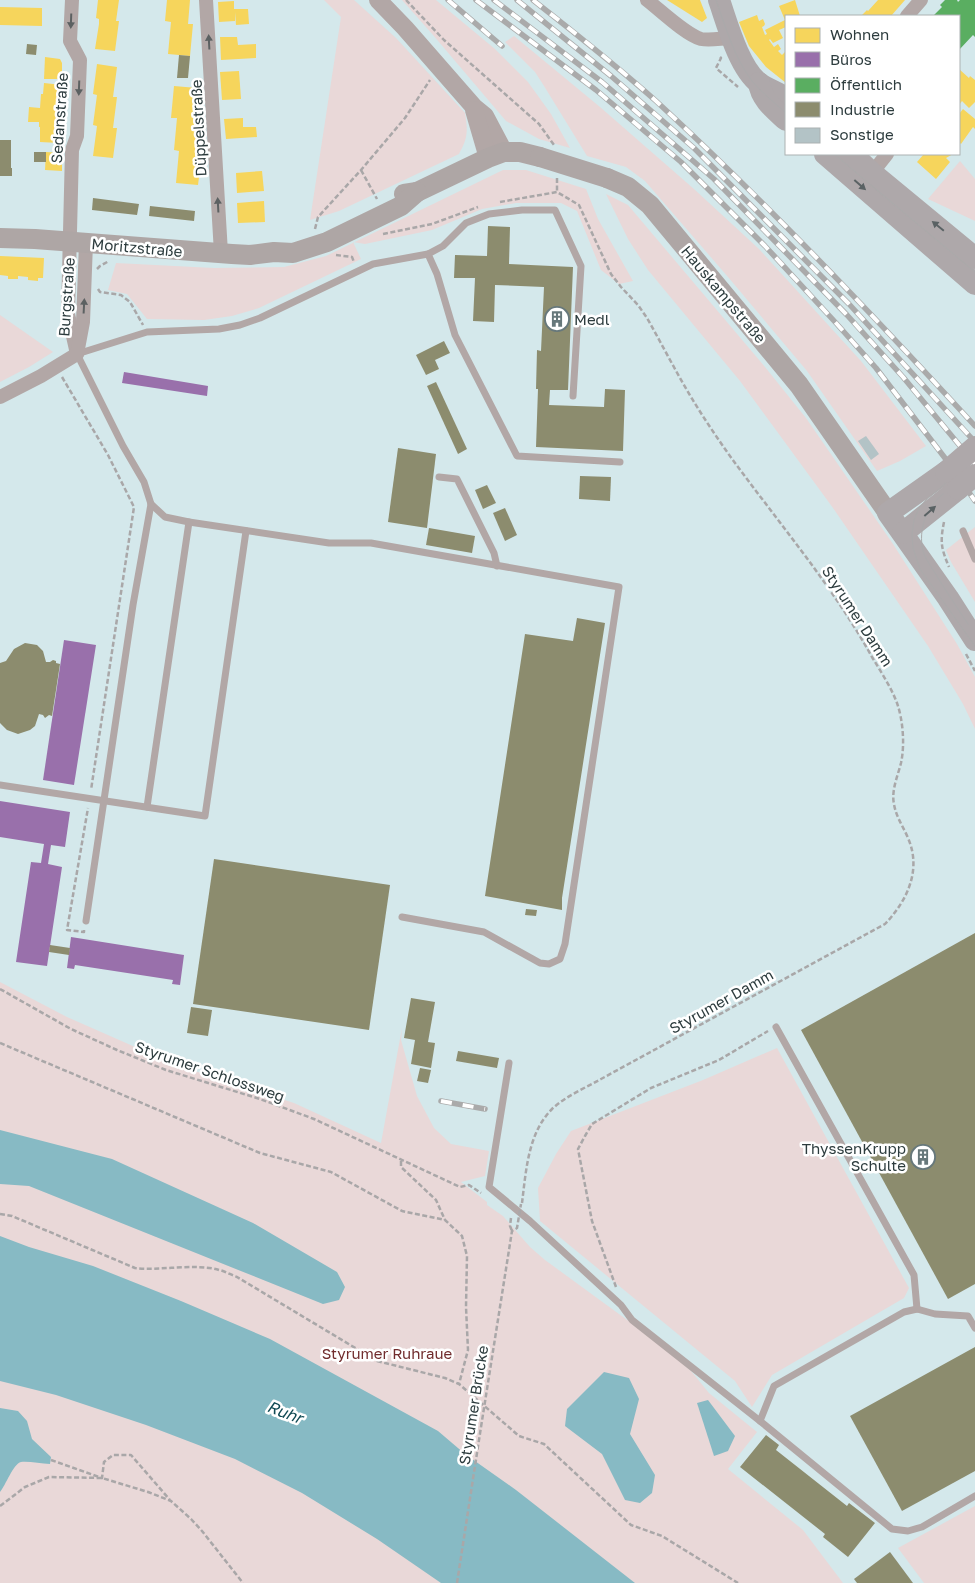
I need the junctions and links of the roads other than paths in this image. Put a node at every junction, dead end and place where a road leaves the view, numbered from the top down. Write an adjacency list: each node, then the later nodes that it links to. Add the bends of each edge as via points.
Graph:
1 (72, 0): 19 (street, Sedanstraße, one-way to 19, via 70,41 80,60 77,136 72,150)
2 (206, 0): 21 (street, Düppelstraße, one-way to 2)
3 (378, 0): 12 (street, via 485,116)
4 (647, 0): 8 (street, via 690,34)
5 (718, 0): 8 (main road)
6 (921, 0): 7 (street)
7 (908, 15)
8 (721, 39): 9 (main road)
9 (759, 83): 10 (main road); 11 (main road, via 760,93)
10 (785, 97)
11 (785, 119)
12 (496, 155): 17 (main road, Moritzstraße, via 417,192 401,206); 35 (main road, Hauskampstraße, bridge, via 547,151 628,187 650,205 799,385)
13 (826, 155): 24 (main road, one-way to 24)
14 (853, 155): 16 (main road)
15 (886, 155): 16 (street)
16 (872, 172): 23 (main road, one-way to 16)
17 (375, 213): 20 (main road, Moritzstraße); 20 (main road, Moritzstraße, via 327,242 293,253)
18 (0, 238): 19 (main road, Moritzstraße)
19 (78, 242): 21 (main road, Moritzstraße); 25 (street, Burgstraße, one-way to 19, via 83,322 85,278); 25 (street, Burgstraße, via 68,314)
20 (274, 252): 21 (main road, Moritzstraße, via 250,255)
21 (221, 253)
22 (428, 254): 25 (lane, via 373,264 240,325 147,332); 26 (lane, via 443,246 466,223 489,214 555,210 581,266); 29 (lane, via 455,335 517,456)
23 (975, 258)
24 (975, 284)
25 (77, 354): 27 (street, Burgstraße); 33 (lane, via 144,482)
26 (574, 396)
27 (0, 397)
28 (975, 447): 32 (main road, bridge)
29 (620, 462)
30 (975, 474): 32 (main road, bridge)
31 (439, 477): 39 (lane, via 457,479 494,553)
32 (952, 480): 35 (main road)
33 (151, 504): 34 (lane, via 165,517); 42 (lane)
34 (190, 522): 36 (lane); 43 (lane)
35 (896, 524): 40 (main road)
36 (246, 531): 39 (lane, via 329,543 371,543); 43 (lane, via 205,816)
37 (963, 531): 38 (lane)
38 (975, 559)
39 (497, 566): 44 (lane, via 619,588 563,954 553,963 540,963 484,932)
40 (970, 646)
41 (0, 785): 42 (lane)
42 (104, 801): 43 (lane); 45 (lane)
43 (147, 807)
44 (402, 917)
45 (86, 921)
46 (776, 1026): 48 (lane, via 914,1275)
47 (509, 1063): 50 (lane, via 490,1187 621,1305 632,1320)
48 (917, 1309): 49 (lane, via 935,1314 968,1316); 50 (lane, via 904,1312 774,1386)
49 (975, 1328)
50 (760, 1421): 51 (lane, via 892,1529 908,1531 922,1526)
51 (975, 1496)

